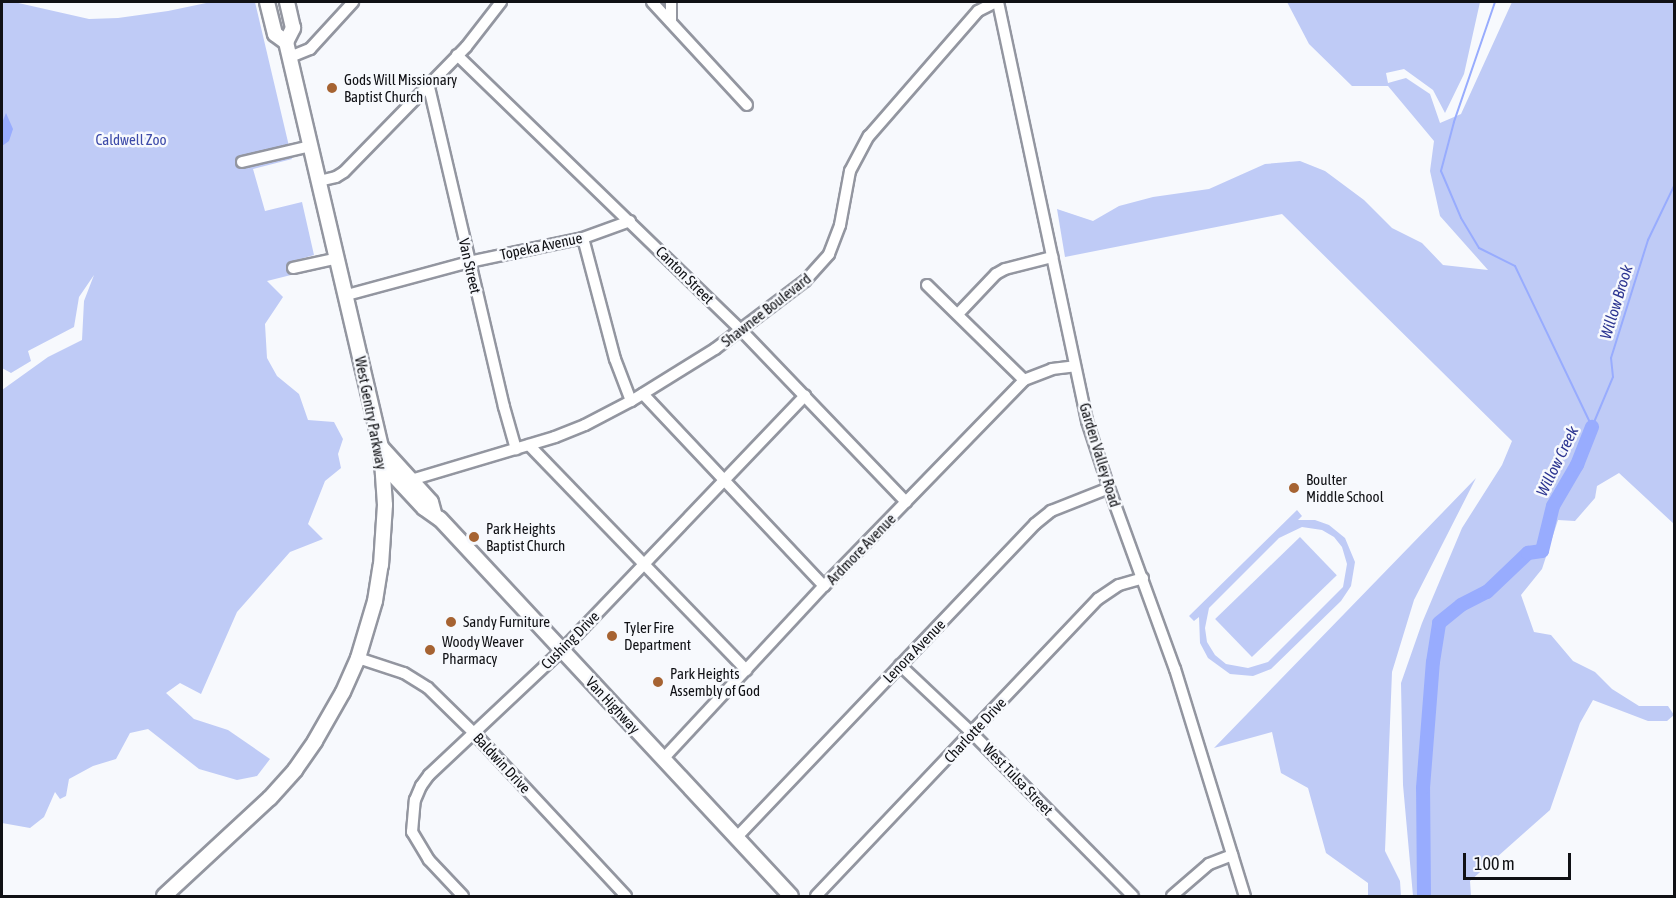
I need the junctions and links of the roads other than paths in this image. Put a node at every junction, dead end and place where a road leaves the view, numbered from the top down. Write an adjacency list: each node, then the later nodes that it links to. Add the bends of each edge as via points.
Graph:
1 (267, 2): 9 (main road, West Gentry Parkway, via 275,34)
2 (287, 2): 9 (main road, West Gentry Parkway, via 293,28)
3 (353, 2): 11 (street, via 310,49)
4 (501, 2): 10 (street)
5 (652, 2): 8 (street)
6 (671, 2): 8 (street)
7 (997, 2): 19 (street, Garden Valley Road); 26 (street, Shawnee Boulevard, via 978,11 892,108 858,153 845,188 835,241 818,269)
8 (670, 22): 13 (street)
9 (286, 42): 11 (main road, West Gentry Parkway)
10 (457, 55): 12 (street); 17 (street, Canton Street)
11 (290, 57): 14 (main road, West Gentry Parkway)
12 (428, 83): 16 (street, via 344,172); 21 (street, Van Street)
13 (747, 105)
14 (311, 146): 15 (street); 16 (main road, West Gentry Parkway)
15 (242, 162)
16 (319, 182): 20 (main road, West Gentry Parkway)
17 (630, 220): 18 (street, Topeka Avenue); 26 (street, Canton Street)
18 (583, 238): 21 (street, Topeka Avenue); 31 (street, via 615,358)
19 (1053, 257): 25 (street, via 996,274); 27 (street, Garden Valley Road)
20 (338, 258): 22 (street); 24 (main road, West Gentry Parkway)
21 (469, 262): 24 (street, Topeka Avenue); 34 (street, Van Street)
22 (294, 268)
23 (927, 285): 25 (street)
24 (347, 296): 33 (main road, West Gentry Parkway)
25 (958, 314): 28 (street)
26 (742, 331): 29 (street, Shawnee Boulevard); 30 (street, Canton Street)
27 (1075, 366): 28 (street, Ardmore Avenue, via 1052,369); 38 (street, Garden Valley Road)
28 (1024, 380): 39 (street, Ardmore Avenue)
29 (643, 394): 31 (street, Shawnee Boulevard); 36 (street)
30 (804, 396): 36 (street, Cushing Drive); 39 (street, Canton Street)
31 (631, 401): 32 (street, Shawnee Boulevard, via 585,425)
32 (529, 445): 34 (street, Shawnee Boulevard); 41 (street)
33 (381, 447): 35 (main road, West Gentry Parkway); 37 (main road, Van Highway)
34 (516, 448): 37 (street, Shawnee Boulevard)
35 (383, 464): 40 (main road, Van Highway, via 424,508); 45 (main road, West Gentry Parkway, via 385,516 381,565)
36 (723, 479): 41 (street, Cushing Drive); 43 (street)
37 (411, 480): 40 (main road, Van Highway, via 431,502)
38 (1109, 488): 42 (street, Garden Valley Road); 46 (street, Lenora Avenue, via 1051,511 1035,524)
39 (906, 502): 43 (street, Ardmore Avenue)
40 (434, 513): 44 (main road, Van Highway)
41 (644, 563): 44 (street, Cushing Drive); 47 (street)
42 (1143, 578): 49 (street, Charlotte Drive, via 1119,585 1098,599); 52 (street, Garden Valley Road)
43 (824, 586): 47 (street, Ardmore Avenue)
44 (562, 650): 48 (street, Cushing Drive); 50 (main road, Van Highway)
45 (358, 658): 48 (street, Baldwin Drive, via 404,673 428,688); 53 (main road, West Gentry Parkway, via 333,710 295,770 237,831)
46 (900, 665): 49 (street, West Tulsa Street); 51 (street, Lenora Avenue)
47 (747, 670): 50 (street, Ardmore Avenue)
48 (474, 733): 54 (street, Cushing Drive, via 421,786 412,832 429,860); 55 (street, Baldwin Drive)
49 (972, 733): 57 (street, Charlotte Drive); 58 (street, West Tulsa Street)
50 (663, 759): 51 (main road, Van Highway)
51 (736, 838): 56 (main road, Van Highway)
52 (1232, 855): 59 (street, via 1209,864); 60 (street, Garden Valley Road)
53 (164, 897)
54 (463, 897)
55 (626, 897)
56 (791, 897)
57 (816, 897)
58 (1133, 897)
59 (1172, 897)
60 (1245, 897)

